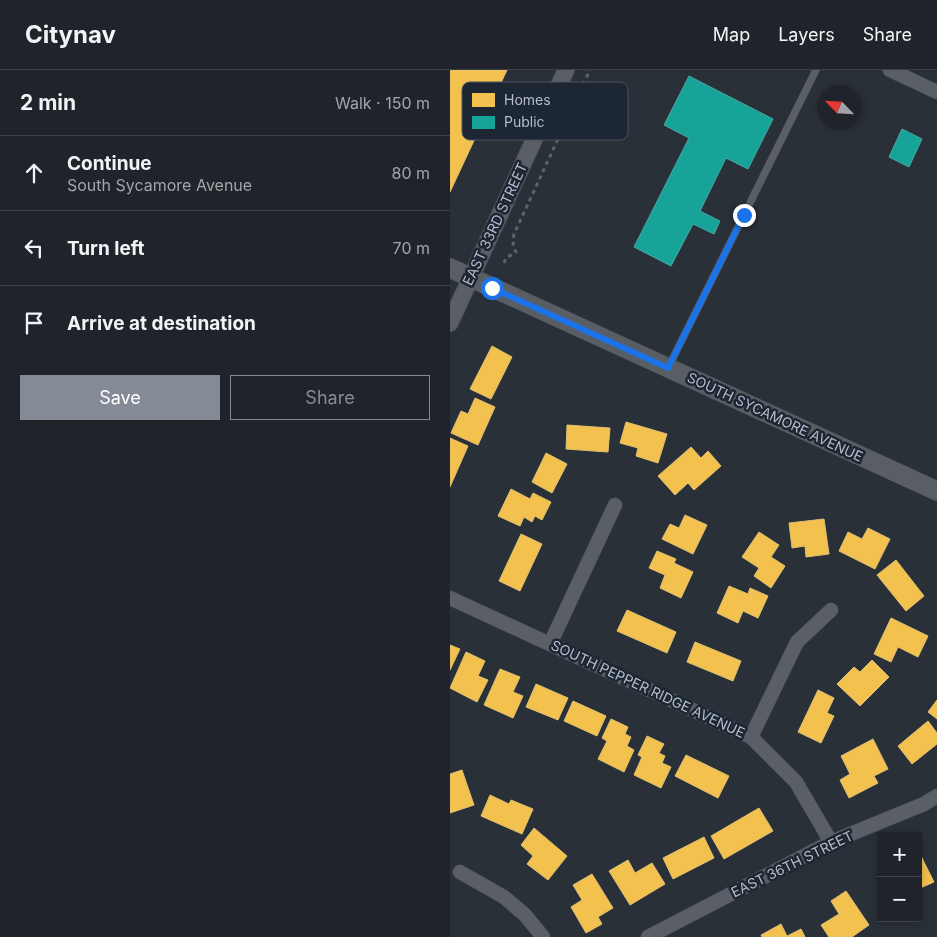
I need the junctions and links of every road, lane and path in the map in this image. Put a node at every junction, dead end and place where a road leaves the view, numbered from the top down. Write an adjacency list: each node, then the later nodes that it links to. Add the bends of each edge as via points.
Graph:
1 (566, 70): 5 (street, EAST 33RD STREET)
2 (590, 70): 6 (path)
3 (816, 70): 14 (lane)
4 (890, 70): 7 (street)
5 (560, 82)
6 (584, 82)
7 (937, 92)
8 (534, 140): 12 (street, EAST 33RD STREET)
9 (558, 140): 10 (path, via 514,234 513,248 516,252)
10 (504, 263)
11 (450, 268): 12 (main road, SOUTH SYCAMORE AVENUE)
12 (470, 278): 13 (street, EAST 33RD STREET); 14 (main road, SOUTH SYCAMORE AVENUE)
13 (450, 323)
14 (668, 368): 15 (main road, SOUTH SYCAMORE AVENUE)
15 (937, 491)
16 (615, 505): 19 (street)
17 (450, 598): 19 (street, SOUTH PEPPER RIDGE AVENUE)
18 (831, 610): 20 (street, via 797,642)
19 (550, 644): 20 (street, SOUTH PEPPER RIDGE AVENUE)
20 (751, 737): 22 (street, SOUTH PEPPER RIDGE AVENUE, via 796,782)
21 (937, 796): 22 (street, EAST 36TH STREET)
22 (831, 842): 25 (street, EAST 36TH STREET)
23 (460, 872): 24 (street, via 504,897)
24 (543, 937)
25 (648, 937)

